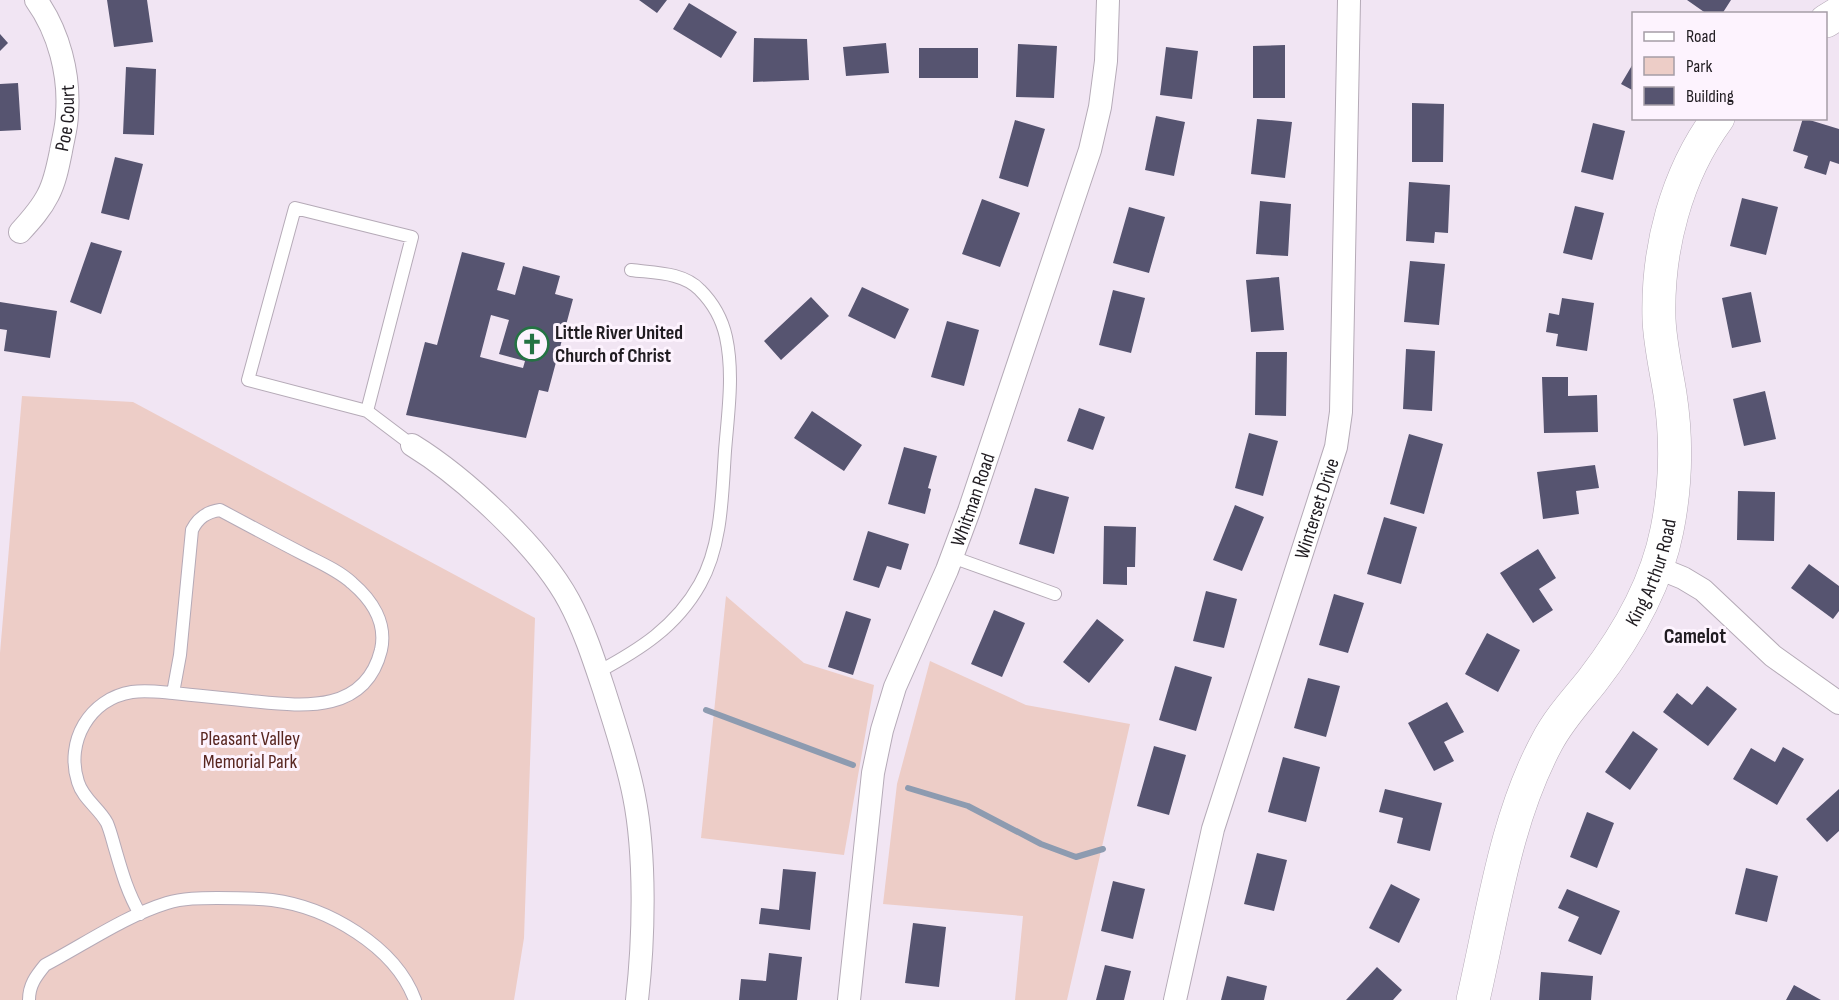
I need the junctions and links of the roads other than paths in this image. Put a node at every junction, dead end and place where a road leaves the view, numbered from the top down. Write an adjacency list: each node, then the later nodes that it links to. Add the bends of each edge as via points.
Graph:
1 (36, 0): 5 (street, Poe Court, via 61,54 67,84 67,115 49,194)
2 (1108, 0): 9 (street, Whitman Road, via 1106,62 1090,150)
3 (1349, 0): 20 (street, Winterset Drive, via 1341,412 1336,447 1214,829)
4 (1717, 120): 10 (street, King Arthur Road, via 1693,160 1676,200 1660,276 1660,330 1675,440 1673,494)
5 (20, 232)
6 (631, 270): 12 (lane, via 689,281 711,303 726,337 730,395 720,516 700,584 682,612 661,633)
7 (367, 411): 7 (lane, via 248,380 296,208 412,237); 8 (lane)
8 (412, 445): 12 (street, via 436,459 523,540 569,601)
9 (952, 557): 11 (lane); 19 (street, Whitman Road, via 895,687 882,730 873,772)
10 (1656, 567): 14 (street, via 1703,590 1773,656); 21 (street, King Arthur Road, via 1621,640 1548,739 1529,777 1514,819)
11 (1055, 594)
12 (598, 672): 18 (street, via 634,796 640,846 642,925)
13 (173, 693): 13 (lane, via 301,706 324,704 348,695 362,685 381,650 378,614 370,600 340,574 220,510 210,512 192,530); 15 (lane, via 146,691 112,699 95,710 84,724 74,749 79,784 107,822 130,897)
14 (1839, 703)
15 (140, 914): 16 (lane, via 45,965 35,976); 17 (lane, via 195,898 273,900 305,908 333,920 382,951 399,969)
16 (29, 1000)
17 (415, 1000)
18 (637, 1000)
19 (849, 1000)
20 (1175, 1000)
21 (1473, 1000)

